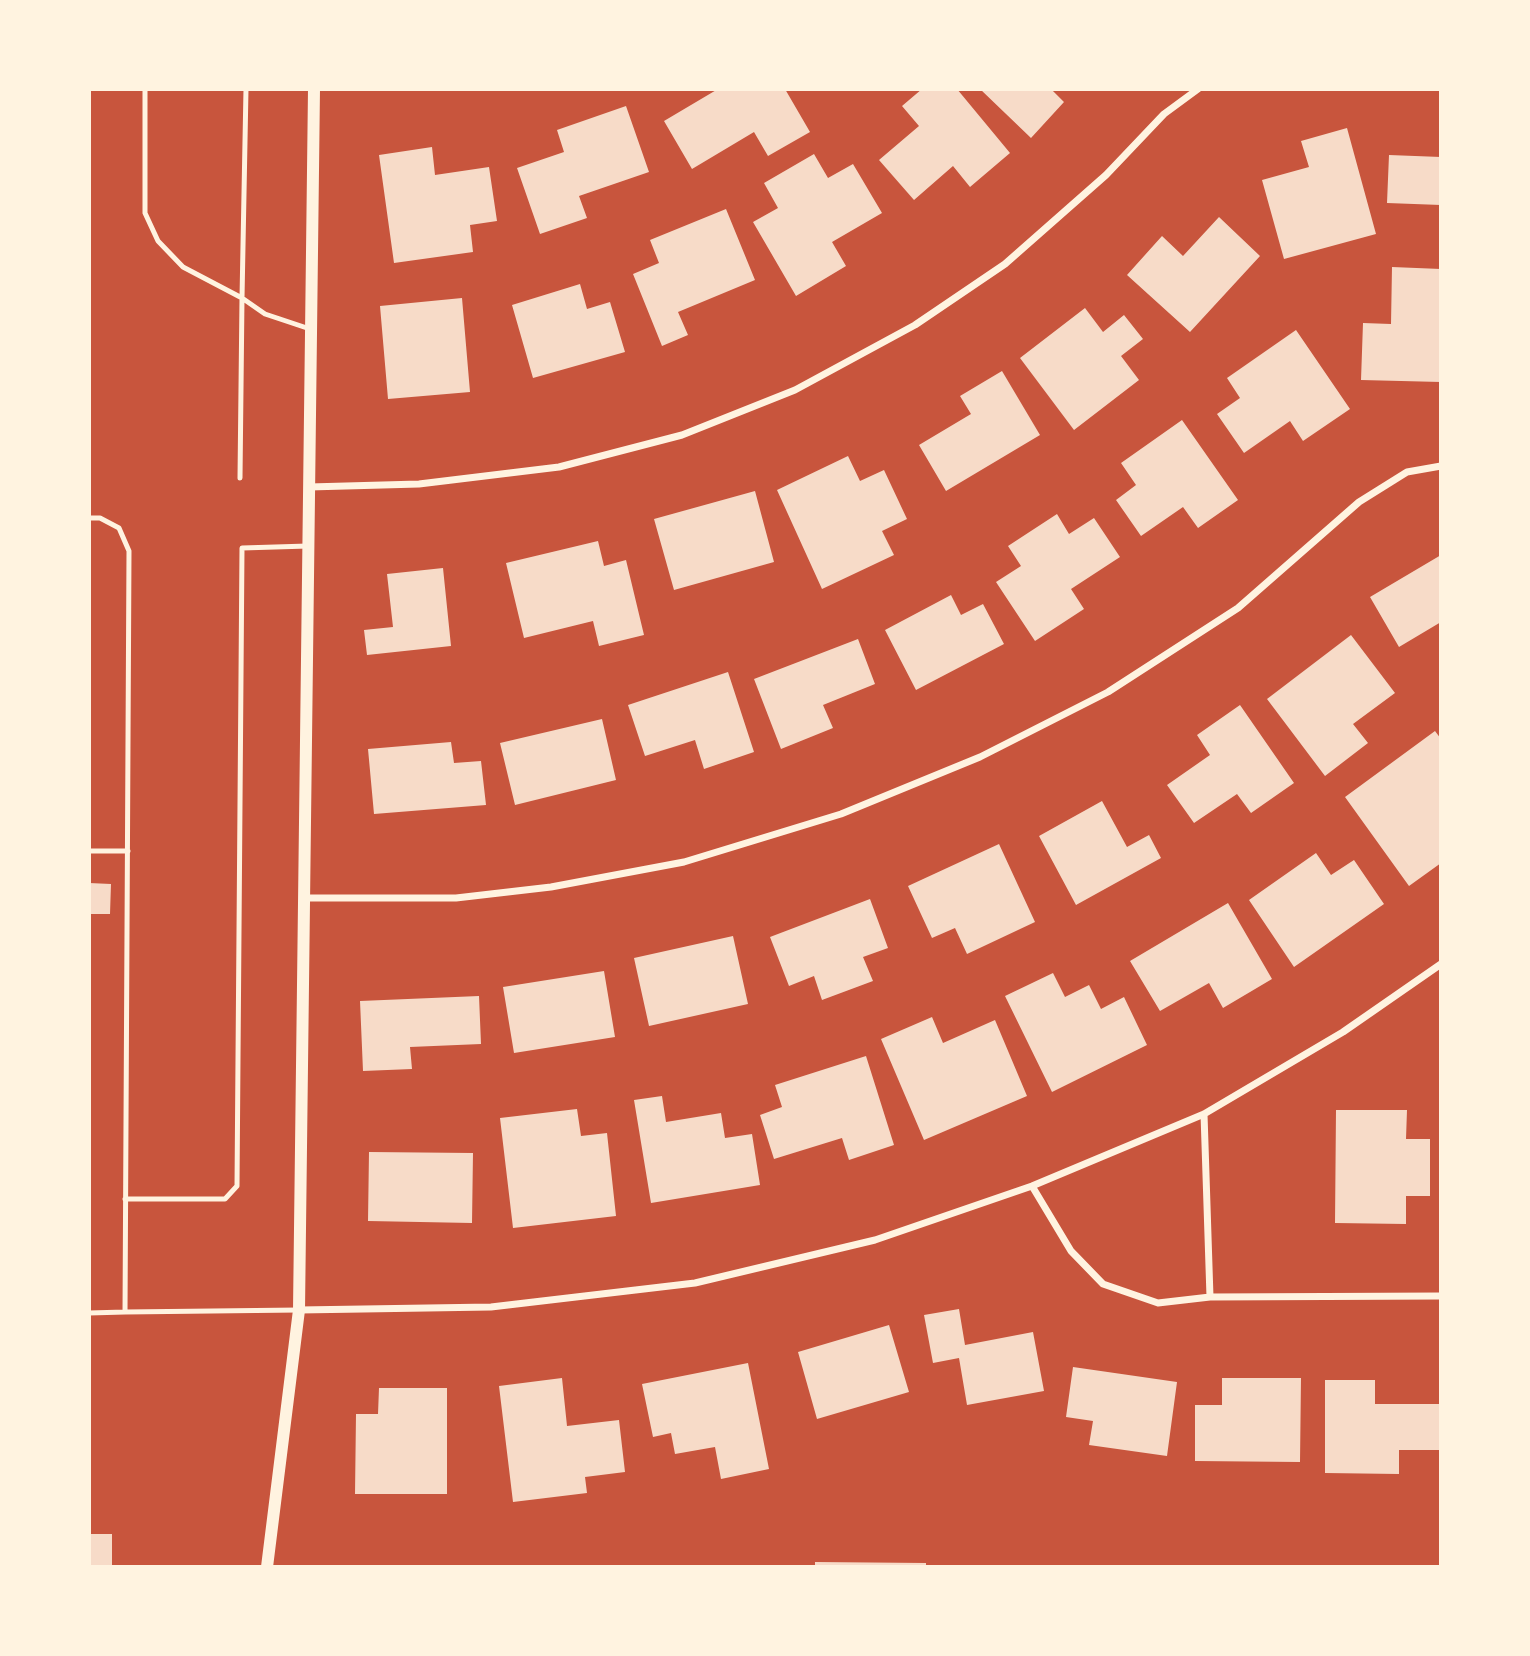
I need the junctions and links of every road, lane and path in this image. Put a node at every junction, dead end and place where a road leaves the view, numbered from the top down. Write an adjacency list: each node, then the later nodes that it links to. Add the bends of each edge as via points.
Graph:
1 (145, 89): 5 (lane, via 145,213 158,241 183,268)
2 (246, 89): 5 (lane)
3 (314, 89): 6 (street)
4 (1198, 89): 9 (street, via 1164,114 1107,175 1005,264 915,326 795,390 682,435 559,467 419,484)
5 (242, 298): 6 (lane, via 265,314); 8 (lane)
6 (311, 330): 9 (street)
7 (1441, 466): 14 (street, via 1407,472 1359,502 1238,608 1108,692 980,757 841,814 684,862 551,887 456,898)
8 (240, 478)
9 (309, 487): 11 (street)
10 (89, 518): 13 (lane, via 119,528 129,551)
11 (308, 546): 14 (street); 18 (lane, via 242,548 237,1186 225,1199)
12 (89, 851): 13 (lane)
13 (128, 851): 18 (lane)
14 (305, 898): 21 (street)
15 (1441, 964): 16 (street, via 1343,1032)
16 (1204, 1114): 17 (street); 20 (street)
17 (1032, 1186): 20 (street, via 1071,1251 1103,1284 1158,1303); 21 (street, via 875,1240 695,1283 491,1307)
18 (125, 1199): 22 (lane)
19 (1441, 1296): 20 (street)
20 (1210, 1297)
21 (299, 1310): 22 (lane); 24 (street)
22 (125, 1312): 23 (lane)
23 (89, 1313)
24 (267, 1567)

